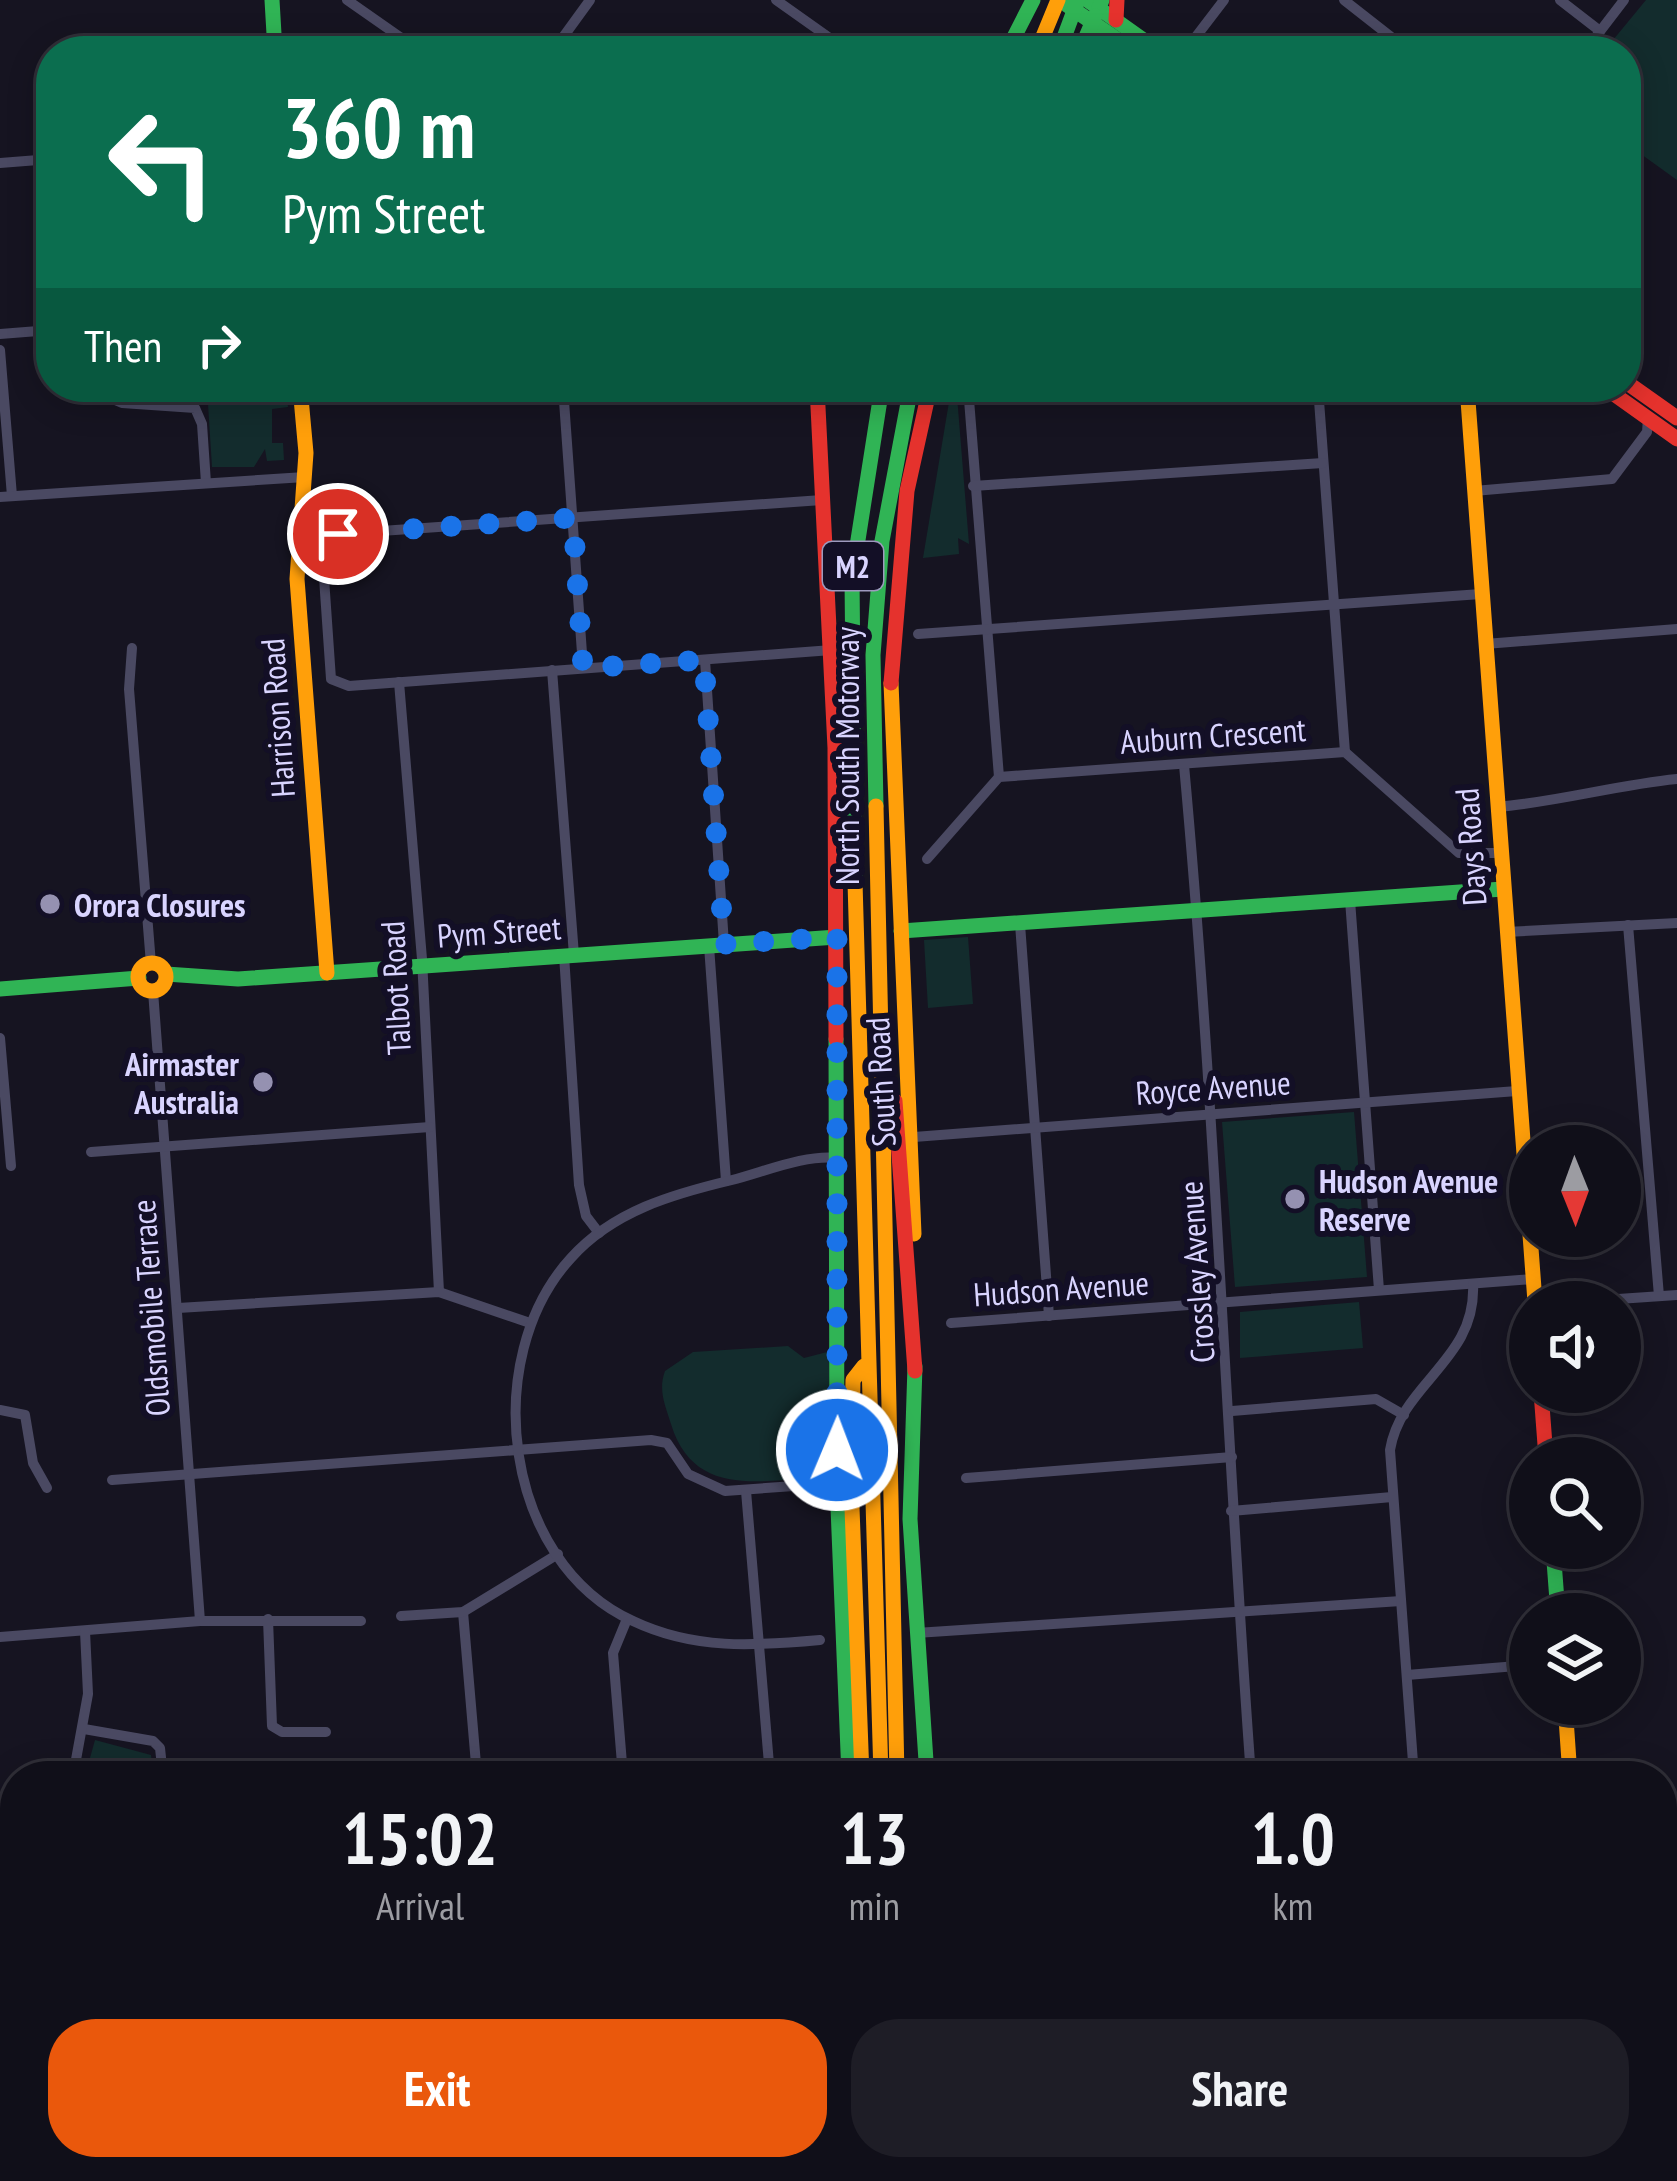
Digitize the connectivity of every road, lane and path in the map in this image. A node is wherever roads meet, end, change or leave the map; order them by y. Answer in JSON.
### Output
{"nodes":[{"id":1,"x":272,"y":0,"type":"edge"},
{"id":2,"x":347,"y":0,"type":"edge"},
{"id":3,"x":590,"y":0,"type":"edge"},
{"id":4,"x":776,"y":0,"type":"edge"},
{"id":5,"x":1023,"y":0,"type":"edge"},
{"id":6,"x":1033,"y":0,"type":"edge"},
{"id":7,"x":1059,"y":0,"type":"edge"},
{"id":8,"x":1078,"y":0,"type":"edge"},
{"id":9,"x":1117,"y":0,"type":"edge"},
{"id":10,"x":1224,"y":0,"type":"edge"},
{"id":11,"x":1344,"y":0,"type":"edge"},
{"id":12,"x":1561,"y":0,"type":"edge"},
{"id":13,"x":1624,"y":0,"type":"edge"},
{"id":14,"x":1095,"y":7,"type":"edge"},
{"id":15,"x":1116,"y":20,"type":"junction"},
{"id":16,"x":1021,"y":22,"type":"junction"},
{"id":17,"x":1600,"y":32,"type":"junction"},
{"id":18,"x":825,"y":35,"type":"edge"},
{"id":19,"x":274,"y":36,"type":"edge"},
{"id":20,"x":399,"y":36,"type":"edge"},
{"id":21,"x":564,"y":36,"type":"edge"},
{"id":22,"x":1014,"y":36,"type":"edge"},
{"id":23,"x":1043,"y":36,"type":"edge"},
{"id":24,"x":1065,"y":36,"type":"edge"},
{"id":25,"x":1085,"y":36,"type":"edge"},
{"id":26,"x":1121,"y":36,"type":"edge"},
{"id":27,"x":1138,"y":36,"type":"edge"},
{"id":28,"x":1196,"y":36,"type":"edge"},
{"id":29,"x":1390,"y":36,"type":"edge"},
{"id":30,"x":1597,"y":36,"type":"edge"},
{"id":31,"x":36,"y":160,"type":"edge"},
{"id":32,"x":0,"y":163,"type":"edge"},
{"id":33,"x":36,"y":331,"type":"edge"},
{"id":34,"x":0,"y":334,"type":"edge"},
{"id":35,"x":0,"y":350,"type":"edge"},
{"id":36,"x":1641,"y":393,"type":"edge"},
{"id":37,"x":118,"y":402,"type":"edge"},
{"id":38,"x":301,"y":402,"type":"edge"},
{"id":39,"x":564,"y":402,"type":"edge"},
{"id":40,"x":819,"y":402,"type":"edge"},
{"id":41,"x":880,"y":402,"type":"edge"},
{"id":42,"x":908,"y":402,"type":"edge"},
{"id":43,"x":926,"y":402,"type":"edge"},
{"id":44,"x":969,"y":402,"type":"edge"},
{"id":45,"x":1319,"y":402,"type":"edge"},
{"id":46,"x":1468,"y":402,"type":"edge"},
{"id":47,"x":1621,"y":402,"type":"edge"},
{"id":48,"x":1677,"y":418,"type":"edge"},
{"id":49,"x":1647,"y":425,"type":"junction"},
{"id":50,"x":1676,"y":436,"type":"edge"},
{"id":51,"x":1323,"y":464,"type":"junction"},
{"id":52,"x":304,"y":477,"type":"junction"},
{"id":53,"x":206,"y":483,"type":"junction"},
{"id":54,"x":973,"y":486,"type":"junction"},
{"id":55,"x":1474,"y":491,"type":"junction"},
{"id":56,"x":6,"y":496,"type":"edge"},
{"id":57,"x":822,"y":500,"type":"junction"},
{"id":58,"x":573,"y":518,"type":"junction"},
{"id":59,"x":1481,"y":594,"type":"junction"},
{"id":60,"x":1334,"y":605,"type":"junction"},
{"id":61,"x":1677,"y":629,"type":"edge"},
{"id":62,"x":985,"y":630,"type":"junction"},
{"id":63,"x":919,"y":634,"type":"dead end"},
{"id":64,"x":1485,"y":644,"type":"junction"},
{"id":65,"x":132,"y":648,"type":"dead end"},
{"id":66,"x":832,"y":650,"type":"junction"},
{"id":67,"x":704,"y":660,"type":"junction"},
{"id":68,"x":583,"y":668,"type":"junction"},
{"id":69,"x":552,"y":670,"type":"junction"},
{"id":70,"x":399,"y":682,"type":"junction"},
{"id":71,"x":1345,"y":752,"type":"junction"},
{"id":72,"x":1184,"y":765,"type":"junction"},
{"id":73,"x":999,"y":777,"type":"junction"},
{"id":74,"x":1677,"y":779,"type":"edge"},
{"id":75,"x":1497,"y":807,"type":"junction"},
{"id":76,"x":1501,"y":853,"type":"junction"},
{"id":77,"x":927,"y":859,"type":"dead end"},
{"id":78,"x":1503,"y":889,"type":"junction"},
{"id":79,"x":1350,"y":900,"type":"junction"},
{"id":80,"x":1198,"y":911,"type":"junction"},
{"id":81,"x":1677,"y":923,"type":"edge"},
{"id":82,"x":1020,"y":924,"type":"junction"},
{"id":83,"x":1628,"y":926,"type":"junction"},
{"id":84,"x":902,"y":931,"type":"junction"},
{"id":85,"x":1506,"y":932,"type":"junction"},
{"id":86,"x":837,"y":937,"type":"junction"},
{"id":87,"x":717,"y":945,"type":"junction"},
{"id":88,"x":569,"y":955,"type":"junction"},
{"id":89,"x":420,"y":967,"type":"junction"},
{"id":90,"x":159,"y":969,"type":"junction"},
{"id":91,"x":327,"y":974,"type":"junction"},
{"id":92,"x":139,"y":978,"type":"junction"},
{"id":93,"x":0,"y":989,"type":"edge"},
{"id":94,"x":153,"y":991,"type":"junction"},
{"id":95,"x":881,"y":1018,"type":"junction"},
{"id":96,"x":0,"y":1038,"type":"edge"},
{"id":97,"x":1517,"y":1091,"type":"junction"},
{"id":98,"x":1365,"y":1103,"type":"junction"},
{"id":99,"x":1212,"y":1115,"type":"junction"},
{"id":100,"x":430,"y":1127,"type":"junction"},
{"id":101,"x":1035,"y":1128,"type":"junction"},
{"id":102,"x":914,"y":1137,"type":"junction"},
{"id":103,"x":164,"y":1146,"type":"junction"},
{"id":104,"x":91,"y":1152,"type":"dead end"},
{"id":105,"x":838,"y":1158,"type":"junction"},
{"id":106,"x":11,"y":1166,"type":"dead end"},
{"id":107,"x":727,"y":1181,"type":"junction"},
{"id":108,"x":599,"y":1233,"type":"junction"},
{"id":109,"x":1533,"y":1279,"type":"joint"},
{"id":110,"x":1473,"y":1284,"type":"junction"},
{"id":111,"x":1379,"y":1290,"type":"junction"},
{"id":112,"x":439,"y":1292,"type":"junction"},
{"id":113,"x":1677,"y":1294,"type":"edge"},
{"id":114,"x":1659,"y":1296,"type":"junction"},
{"id":115,"x":1641,"y":1297,"type":"edge"},
{"id":116,"x":1225,"y":1304,"type":"junction"},
{"id":117,"x":178,"y":1308,"type":"junction"},
{"id":118,"x":1048,"y":1316,"type":"junction"},
{"id":119,"x":530,"y":1323,"type":"junction"},
{"id":120,"x":951,"y":1324,"type":"dead end"},
{"id":121,"x":867,"y":1363,"type":"junction"},
{"id":122,"x":915,"y":1371,"type":"junction"},
{"id":123,"x":0,"y":1410,"type":"edge"},
{"id":124,"x":1232,"y":1411,"type":"junction"},
{"id":125,"x":1404,"y":1415,"type":"junction"},
{"id":126,"x":519,"y":1452,"type":"junction"},
{"id":127,"x":1232,"y":1457,"type":"junction"},
{"id":128,"x":190,"y":1475,"type":"junction"},
{"id":129,"x":966,"y":1478,"type":"dead end"},
{"id":130,"x":112,"y":1480,"type":"dead end"},
{"id":131,"x":837,"y":1484,"type":"junction"},
{"id":132,"x":47,"y":1488,"type":"dead end"},
{"id":133,"x":746,"y":1491,"type":"junction"},
{"id":134,"x":1393,"y":1497,"type":"junction"},
{"id":135,"x":1231,"y":1511,"type":"junction"},
{"id":136,"x":557,"y":1554,"type":"junction"},
{"id":137,"x":1401,"y":1601,"type":"junction"},
{"id":138,"x":1239,"y":1611,"type":"junction"},
{"id":139,"x":463,"y":1612,"type":"junction"},
{"id":140,"x":401,"y":1616,"type":"dead end"},
{"id":141,"x":627,"y":1618,"type":"junction"},
{"id":142,"x":268,"y":1619,"type":"junction"},
{"id":143,"x":200,"y":1621,"type":"junction"},
{"id":144,"x":361,"y":1621,"type":"dead end"},
{"id":145,"x":85,"y":1631,"type":"junction"},
{"id":146,"x":916,"y":1633,"type":"junction"},
{"id":147,"x":0,"y":1637,"type":"edge"},
{"id":148,"x":820,"y":1640,"type":"dead end"},
{"id":149,"x":759,"y":1645,"type":"junction"},
{"id":150,"x":1509,"y":1667,"type":"edge"},
{"id":151,"x":1407,"y":1675,"type":"junction"},
{"id":152,"x":1566,"y":1725,"type":"edge"},
{"id":153,"x":84,"y":1729,"type":"junction"},
{"id":154,"x":326,"y":1732,"type":"dead end"},
{"id":155,"x":77,"y":1761,"type":"edge"},
{"id":156,"x":161,"y":1761,"type":"edge"},
{"id":157,"x":476,"y":1761,"type":"edge"},
{"id":158,"x":622,"y":1761,"type":"edge"},
{"id":159,"x":769,"y":1761,"type":"edge"},
{"id":160,"x":847,"y":1761,"type":"edge"},
{"id":161,"x":861,"y":1761,"type":"edge"},
{"id":162,"x":880,"y":1761,"type":"edge"},
{"id":163,"x":897,"y":1761,"type":"edge"},
{"id":164,"x":926,"y":1761,"type":"edge"},
{"id":165,"x":1250,"y":1761,"type":"edge"},
{"id":166,"x":1413,"y":1761,"type":"edge"},
{"id":167,"x":1569,"y":1761,"type":"edge"}],
"edges":[{"from":1,"to":19,"type":"main road"},
{"from":2,"to":20,"type":"street"},
{"from":3,"to":21,"type":"street"},
{"from":4,"to":18,"type":"street"},
{"from":5,"to":16,"type":"main road"},
{"from":6,"to":16,"type":"main road"},
{"from":7,"to":14,"type":"main road"},
{"from":7,"to":23,"type":"main road"},
{"from":8,"to":24,"type":"main road"},
{"from":9,"to":15,"type":"main road"},
{"from":10,"to":28,"type":"street"},
{"from":11,"to":29,"type":"street"},
{"from":12,"to":17,"type":"street"},
{"from":13,"to":17,"type":"street"},
{"from":14,"to":15,"type":"main road"},
{"from":14,"to":25,"type":"main road"},
{"from":14,"to":26,"type":"main road"},
{"from":15,"to":27,"type":"main road"},
{"from":16,"to":22,"type":"main road"},
{"from":17,"to":30,"type":"street"},
{"from":31,"to":32,"type":"street"},
{"from":33,"to":34,"type":"street"},
{"from":35,"to":56,"type":"street"},
{"from":36,"to":48,"type":"main road"},
{"from":37,"to":53,"type":"street"},
{"from":38,"to":52,"type":"main road","name":"Harrison Road"},
{"from":39,"to":58,"type":"street"},
{"from":40,"to":57,"type":"main road","name":"South Road"},
{"from":41,"to":121,"type":"main road","name":"North South Motorway","number":"M2"},
{"from":42,"to":95,"type":"main road","name":"North South Motorway","number":"M2"},
{"from":43,"to":84,"type":"main road","name":"South Road"},
{"from":44,"to":54,"type":"street"},
{"from":45,"to":51,"type":"street"},
{"from":46,"to":55,"type":"main road","name":"Days Road"},
{"from":47,"to":49,"type":"main road"},
{"from":49,"to":50,"type":"main road"},
{"from":49,"to":55,"type":"street"},
{"from":51,"to":54,"type":"street"},
{"from":51,"to":60,"type":"street"},
{"from":52,"to":53,"type":"street"},
{"from":52,"to":91,"type":"main road","name":"Harrison Road"},
{"from":53,"to":56,"type":"street"},
{"from":54,"to":62,"type":"street"},
{"from":55,"to":59,"type":"main road","name":"Days Road"},
{"from":57,"to":58,"type":"street"},
{"from":57,"to":66,"type":"main road","name":"South Road"},
{"from":58,"to":68,"type":"street"},
{"from":58,"to":70,"type":"street"},
{"from":59,"to":60,"type":"street"},
{"from":59,"to":64,"type":"main road","name":"Days Road"},
{"from":60,"to":62,"type":"street"},
{"from":60,"to":71,"type":"street"},
{"from":61,"to":64,"type":"street"},
{"from":62,"to":63,"type":"street"},
{"from":62,"to":73,"type":"street"},
{"from":64,"to":75,"type":"main road","name":"Days Road"},
{"from":65,"to":90,"type":"street"},
{"from":66,"to":67,"type":"street"},
{"from":66,"to":86,"type":"main road","name":"South Road"},
{"from":67,"to":68,"type":"street"},
{"from":67,"to":87,"type":"street"},
{"from":68,"to":69,"type":"street"},
{"from":69,"to":70,"type":"street"},
{"from":69,"to":88,"type":"street"},
{"from":70,"to":89,"type":"street","name":"Talbot Road"},
{"from":71,"to":72,"type":"street","name":"Auburn Crescent"},
{"from":71,"to":76,"type":"street","name":"Auburn Crescent"},
{"from":72,"to":73,"type":"street","name":"Auburn Crescent"},
{"from":72,"to":80,"type":"street","name":"Crossley Avenue"},
{"from":73,"to":77,"type":"street"},
{"from":74,"to":75,"type":"street"},
{"from":75,"to":76,"type":"main road","name":"Days Road"},
{"from":76,"to":78,"type":"main road","name":"Days Road"},
{"from":78,"to":79,"type":"main road"},
{"from":78,"to":85,"type":"main road","name":"Days Road"},
{"from":79,"to":80,"type":"main road"},
{"from":79,"to":98,"type":"street"},
{"from":80,"to":82,"type":"main road"},
{"from":80,"to":99,"type":"street","name":"Crossley Avenue"},
{"from":81,"to":83,"type":"street"},
{"from":82,"to":84,"type":"main road"},
{"from":82,"to":101,"type":"street"},
{"from":83,"to":85,"type":"street"},
{"from":83,"to":114,"type":"street"},
{"from":84,"to":102,"type":"main road","name":"South Road"},
{"from":85,"to":97,"type":"main road","name":"Days Road"},
{"from":86,"to":87,"type":"main road","name":"Pym Street"},
{"from":86,"to":105,"type":"main road","name":"South Road"},
{"from":87,"to":88,"type":"main road","name":"Pym Street"},
{"from":87,"to":107,"type":"street"},
{"from":88,"to":89,"type":"main road","name":"Pym Street"},
{"from":88,"to":108,"type":"street"},
{"from":89,"to":91,"type":"main road","name":"Pym Street"},
{"from":89,"to":100,"type":"street","name":"Talbot Road"},
{"from":90,"to":91,"type":"main road","name":"Pym Street"},
{"from":90,"to":92,"type":"main road"},
{"from":90,"to":94,"type":"main road"},
{"from":92,"to":93,"type":"main road"},
{"from":92,"to":94,"type":"main road"},
{"from":94,"to":103,"type":"street","name":"Oldsmobile Terrace"},
{"from":95,"to":122,"type":"main road"},
{"from":95,"to":163,"type":"main road","name":"North South Motorway","number":"M2"},
{"from":96,"to":106,"type":"street"},
{"from":97,"to":98,"type":"street","name":"Royce Avenue"},
{"from":97,"to":109,"type":"main road","name":"Days Road"},
{"from":98,"to":99,"type":"street","name":"Royce Avenue"},
{"from":98,"to":111,"type":"street"},
{"from":99,"to":101,"type":"street","name":"Royce Avenue"},
{"from":99,"to":116,"type":"street","name":"Crossley Avenue"},
{"from":100,"to":103,"type":"street"},
{"from":100,"to":112,"type":"street","name":"Talbot Road"},
{"from":101,"to":102,"type":"street","name":"Royce Avenue"},
{"from":101,"to":118,"type":"street"},
{"from":102,"to":122,"type":"main road","name":"South Road"},
{"from":103,"to":104,"type":"street"},
{"from":103,"to":117,"type":"street","name":"Oldsmobile Terrace"},
{"from":105,"to":107,"type":"street"},
{"from":105,"to":131,"type":"main road","name":"South Road"},
{"from":107,"to":108,"type":"street"},
{"from":108,"to":119,"type":"street"},
{"from":109,"to":110,"type":"street","name":"Hudson Avenue"},
{"from":110,"to":111,"type":"street","name":"Hudson Avenue"},
{"from":110,"to":125,"type":"street"},
{"from":111,"to":116,"type":"street","name":"Hudson Avenue"},
{"from":112,"to":117,"type":"street"},
{"from":112,"to":119,"type":"street"},
{"from":113,"to":114,"type":"street"},
{"from":114,"to":115,"type":"street"},
{"from":116,"to":118,"type":"street","name":"Hudson Avenue"},
{"from":116,"to":124,"type":"street","name":"Crossley Avenue"},
{"from":117,"to":128,"type":"street","name":"Oldsmobile Terrace"},
{"from":118,"to":120,"type":"street","name":"Hudson Avenue"},
{"from":119,"to":126,"type":"street"},
{"from":121,"to":161,"type":"main road"},
{"from":121,"to":162,"type":"main road","name":"North South Motorway","number":"M2"},
{"from":122,"to":146,"type":"main road","name":"South Road"},
{"from":123,"to":132,"type":"street"},
{"from":124,"to":125,"type":"street"},
{"from":124,"to":127,"type":"street","name":"Crossley Avenue"},
{"from":125,"to":134,"type":"street"},
{"from":126,"to":128,"type":"street"},
{"from":126,"to":133,"type":"street"},
{"from":126,"to":136,"type":"street"},
{"from":127,"to":129,"type":"street"},
{"from":127,"to":135,"type":"street","name":"Crossley Avenue"},
{"from":128,"to":130,"type":"street"},
{"from":128,"to":143,"type":"street","name":"Oldsmobile Terrace"},
{"from":131,"to":133,"type":"street"},
{"from":131,"to":160,"type":"main road","name":"South Road"},
{"from":133,"to":149,"type":"street"},
{"from":134,"to":135,"type":"street"},
{"from":134,"to":137,"type":"street"},
{"from":135,"to":138,"type":"street","name":"Crossley Avenue"},
{"from":136,"to":139,"type":"street"},
{"from":136,"to":141,"type":"street"},
{"from":137,"to":138,"type":"street"},
{"from":137,"to":151,"type":"street"},
{"from":138,"to":146,"type":"street"},
{"from":138,"to":165,"type":"street","name":"Crossley Avenue"},
{"from":139,"to":140,"type":"street"},
{"from":139,"to":157,"type":"street"},
{"from":141,"to":149,"type":"street"},
{"from":141,"to":158,"type":"street"},
{"from":142,"to":143,"type":"street"},
{"from":142,"to":144,"type":"street"},
{"from":142,"to":154,"type":"street"},
{"from":143,"to":145,"type":"street"},
{"from":145,"to":147,"type":"street"},
{"from":145,"to":153,"type":"street"},
{"from":146,"to":164,"type":"main road","name":"South Road"},
{"from":148,"to":149,"type":"street"},
{"from":149,"to":159,"type":"street"},
{"from":150,"to":151,"type":"street"},
{"from":151,"to":166,"type":"street"},
{"from":152,"to":167,"type":"main road"},
{"from":153,"to":155,"type":"street"},
{"from":153,"to":156,"type":"street"}]}
